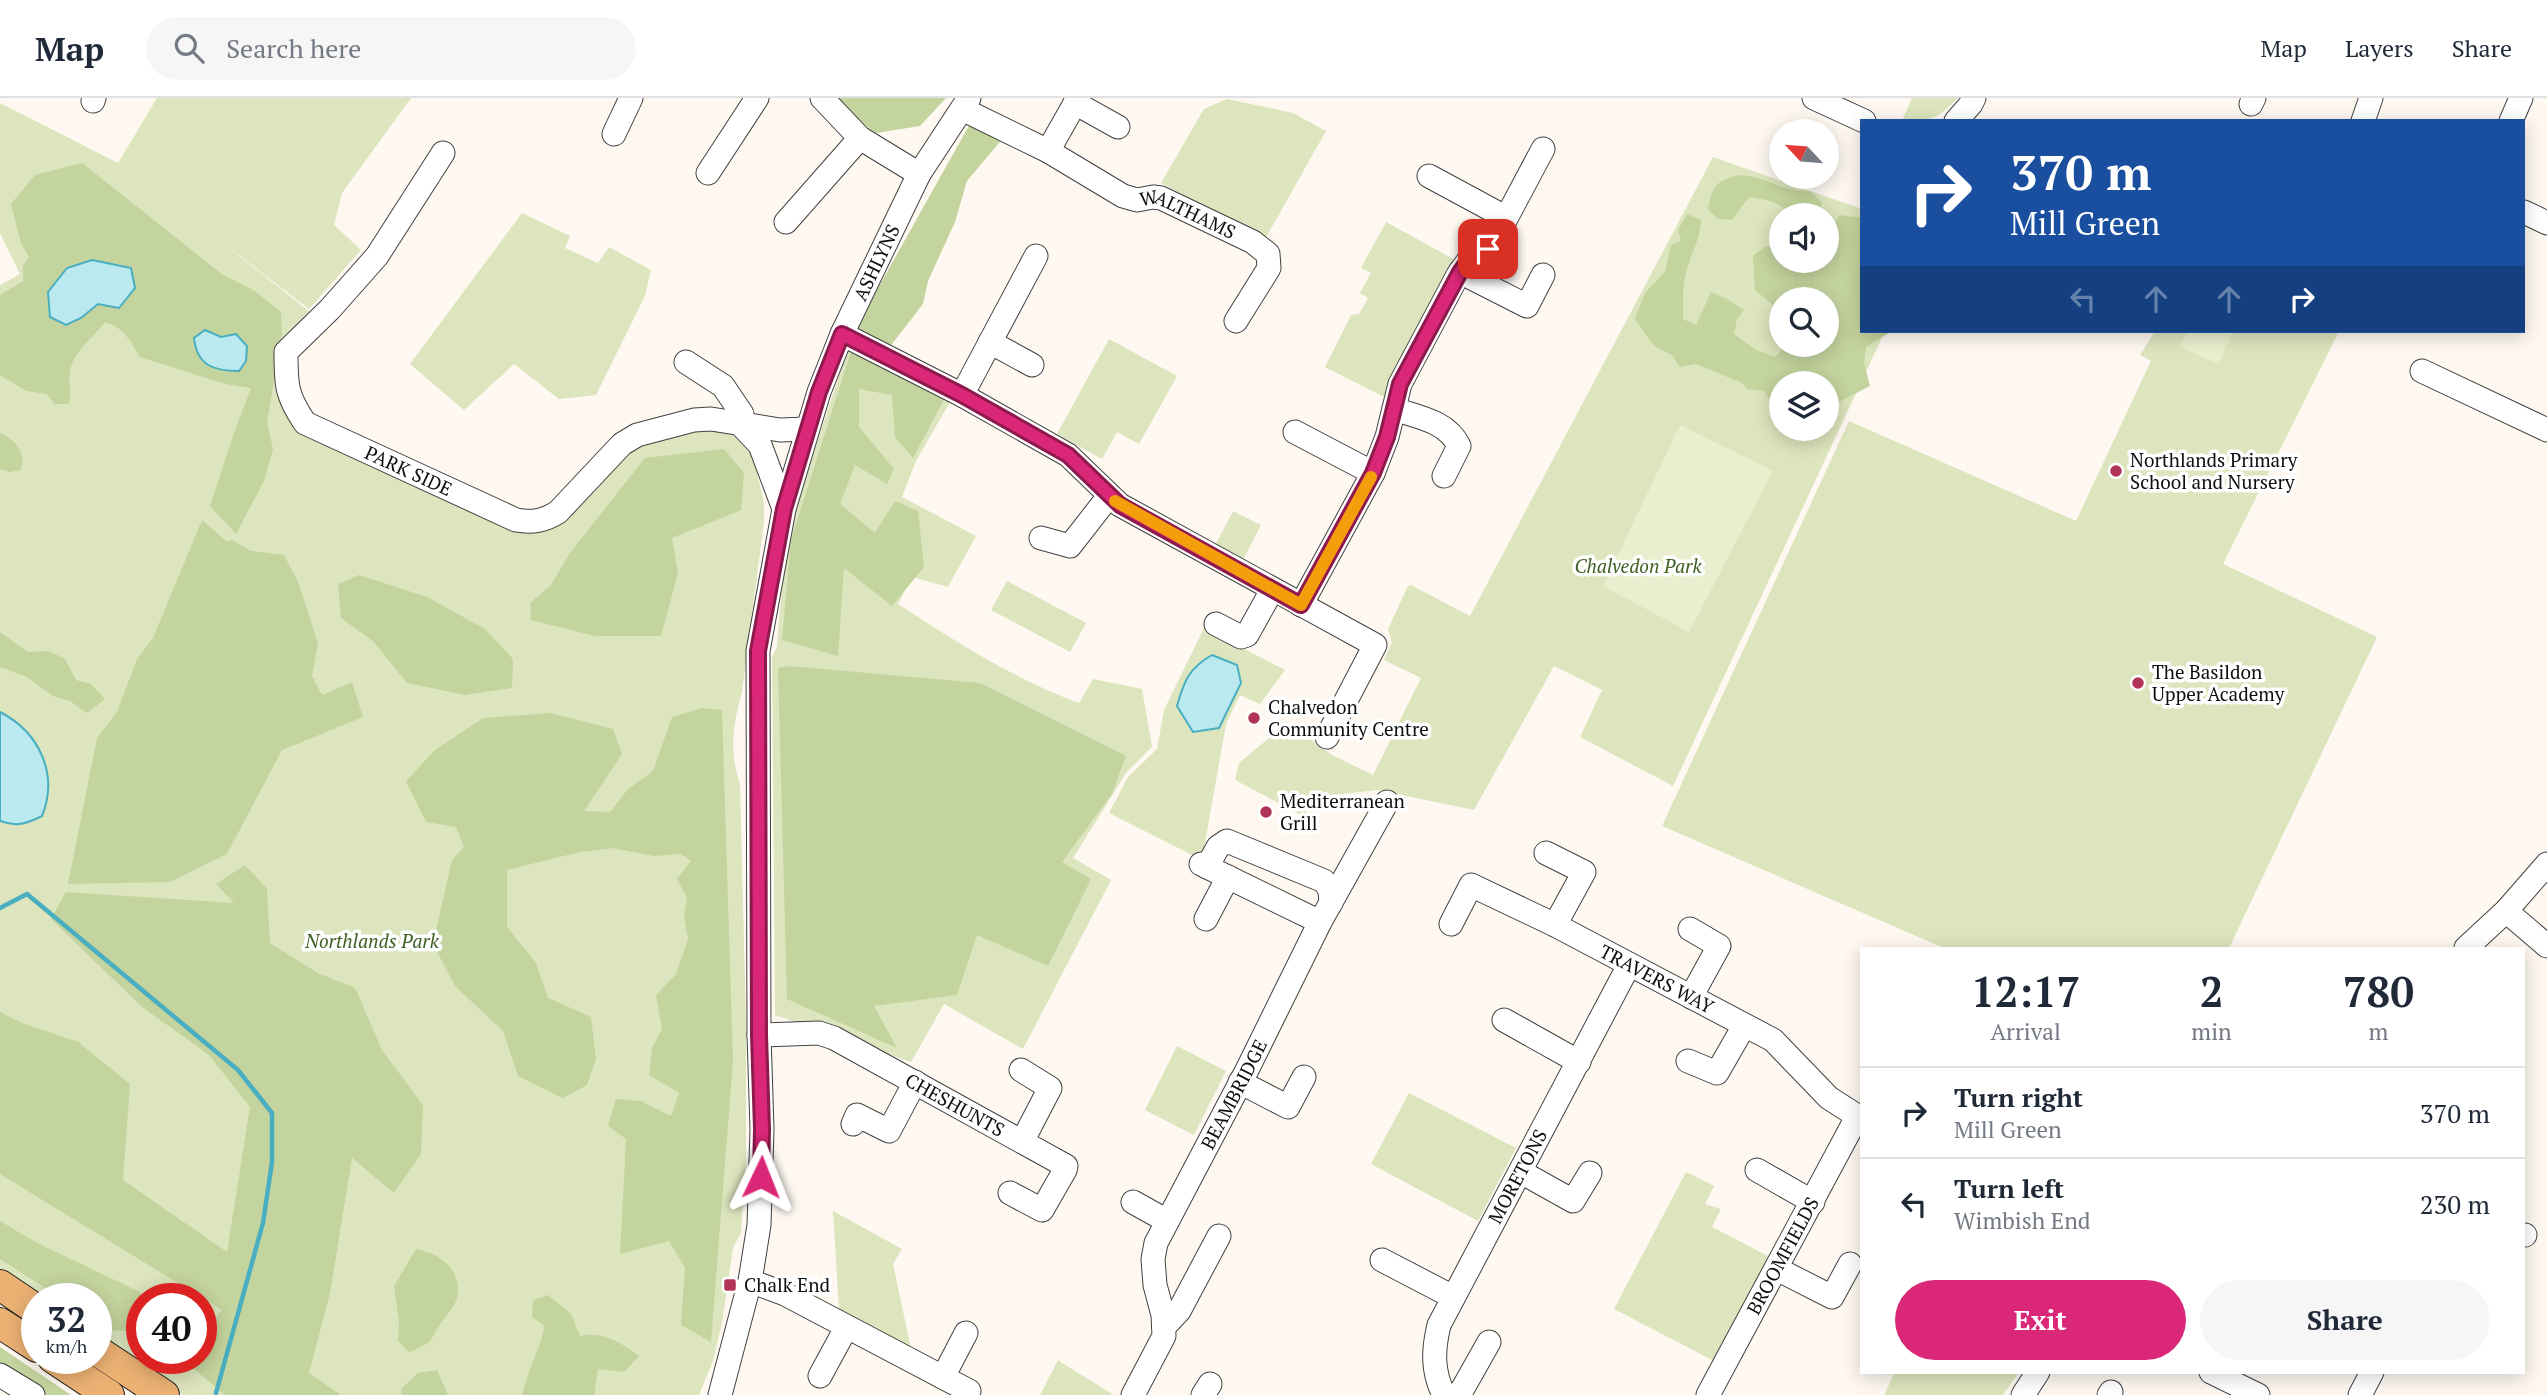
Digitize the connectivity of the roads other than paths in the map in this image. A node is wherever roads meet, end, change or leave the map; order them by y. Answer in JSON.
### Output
{"nodes":[{"id":1,"x":631,"y":98,"type":"edge"},
{"id":2,"x":757,"y":98,"type":"edge"},
{"id":3,"x":822,"y":98,"type":"edge"},
{"id":4,"x":1814,"y":98,"type":"edge"},
{"id":5,"x":2521,"y":98,"type":"edge"},
{"id":6,"x":1076,"y":101,"type":"edge"},
{"id":7,"x":965,"y":103,"type":"edge"},
{"id":8,"x":1860,"y":119,"type":"edge"},
{"id":9,"x":2512,"y":119,"type":"edge"},
{"id":10,"x":1118,"y":127,"type":"dead end"},
{"id":11,"x":614,"y":134,"type":"dead end"},
{"id":12,"x":860,"y":138,"type":"junction"},
{"id":13,"x":1543,"y":149,"type":"dead end"},
{"id":14,"x":1048,"y":151,"type":"junction"},
{"id":15,"x":443,"y":153,"type":"dead end"},
{"id":16,"x":708,"y":173,"type":"dead end"},
{"id":17,"x":919,"y":174,"type":"junction"},
{"id":18,"x":1429,"y":176,"type":"dead end"},
{"id":19,"x":2525,"y":212,"type":"edge"},
{"id":20,"x":1505,"y":217,"type":"junction"},
{"id":21,"x":786,"y":222,"type":"dead end"},
{"id":22,"x":2547,"y":223,"type":"edge"},
{"id":23,"x":1036,"y":256,"type":"dead end"},
{"id":24,"x":1460,"y":272,"type":"junction"},
{"id":25,"x":1543,"y":275,"type":"dead end"},
{"id":26,"x":1236,"y":321,"type":"dead end"},
{"id":27,"x":842,"y":334,"type":"junction"},
{"id":28,"x":990,"y":342,"type":"junction"},
{"id":29,"x":686,"y":362,"type":"dead end"},
{"id":30,"x":1032,"y":365,"type":"dead end"},
{"id":31,"x":2422,"y":371,"type":"dead end"},
{"id":32,"x":962,"y":395,"type":"junction"},
{"id":33,"x":1394,"y":409,"type":"junction"},
{"id":34,"x":741,"y":425,"type":"junction"},
{"id":35,"x":2546,"y":427,"type":"edge"},
{"id":36,"x":807,"y":429,"type":"junction"},
{"id":37,"x":1296,"y":432,"type":"dead end"},
{"id":38,"x":1373,"y":473,"type":"junction"},
{"id":39,"x":1444,"y":476,"type":"dead end"},
{"id":40,"x":1109,"y":496,"type":"junction"},
{"id":41,"x":784,"y":509,"type":"junction"},
{"id":42,"x":1041,"y":538,"type":"dead end"},
{"id":43,"x":1272,"y":590,"type":"junction"},
{"id":44,"x":1301,"y":605,"type":"junction"},
{"id":45,"x":1216,"y":624,"type":"dead end"},
{"id":46,"x":1327,"y":737,"type":"dead end"},
{"id":47,"x":1387,"y":802,"type":"dead end"},
{"id":48,"x":1546,"y":853,"type":"dead end"},
{"id":49,"x":2547,"y":864,"type":"edge"},
{"id":50,"x":1212,"y":870,"type":"junction"},
{"id":51,"x":2506,"y":911,"type":"junction"},
{"id":52,"x":1325,"y":913,"type":"junction"},
{"id":53,"x":1206,"y":919,"type":"dead end"},
{"id":54,"x":1451,"y":924,"type":"dead end"},
{"id":55,"x":1555,"y":925,"type":"junction"},
{"id":56,"x":1690,"y":929,"type":"dead end"},
{"id":57,"x":2534,"y":944,"type":"edge"},
{"id":58,"x":2467,"y":947,"type":"edge"},
{"id":59,"x":1629,"y":965,"type":"junction"},
{"id":60,"x":1690,"y":997,"type":"junction"},
{"id":61,"x":1504,"y":1020,"type":"dead end"},
{"id":62,"x":1744,"y":1026,"type":"junction"},
{"id":63,"x":759,"y":1035,"type":"junction"},
{"id":64,"x":1688,"y":1060,"type":"dead end"},
{"id":65,"x":1579,"y":1062,"type":"junction"},
{"id":66,"x":1021,"y":1070,"type":"dead end"},
{"id":67,"x":1304,"y":1077,"type":"dead end"},
{"id":68,"x":915,"y":1082,"type":"junction"},
{"id":69,"x":1240,"y":1082,"type":"junction"},
{"id":70,"x":1859,"y":1118,"type":"edge"},
{"id":71,"x":853,"y":1124,"type":"dead end"},
{"id":72,"x":1023,"y":1140,"type":"junction"},
{"id":73,"x":1757,"y":1170,"type":"dead end"},
{"id":74,"x":1521,"y":1172,"type":"junction"},
{"id":75,"x":1590,"y":1172,"type":"dead end"},
{"id":76,"x":1010,"y":1194,"type":"dead end"},
{"id":77,"x":1133,"y":1202,"type":"dead end"},
{"id":78,"x":1813,"y":1202,"type":"junction"},
{"id":79,"x":1167,"y":1221,"type":"junction"},
{"id":80,"x":1219,"y":1236,"type":"dead end"},
{"id":81,"x":1382,"y":1259,"type":"dead end"},
{"id":82,"x":1850,"y":1264,"type":"dead end"},
{"id":83,"x":1777,"y":1269,"type":"junction"},
{"id":84,"x":750,"y":1281,"type":"junction"},
{"id":85,"x":0,"y":1285,"type":"edge"},
{"id":86,"x":1453,"y":1297,"type":"junction"},
{"id":87,"x":21,"y":1299,"type":"edge"},
{"id":88,"x":0,"y":1323,"type":"edge"},
{"id":89,"x":1164,"y":1327,"type":"junction"},
{"id":90,"x":846,"y":1328,"type":"junction"},
{"id":91,"x":966,"y":1333,"type":"dead end"},
{"id":92,"x":21,"y":1337,"type":"edge"},
{"id":93,"x":1489,"y":1342,"type":"dead end"},
{"id":94,"x":112,"y":1361,"type":"edge"},
{"id":95,"x":77,"y":1374,"type":"edge"},
{"id":96,"x":2037,"y":1374,"type":"edge"},
{"id":97,"x":2215,"y":1374,"type":"edge"},
{"id":98,"x":2371,"y":1374,"type":"edge"},
{"id":99,"x":0,"y":1375,"type":"edge"},
{"id":100,"x":820,"y":1376,"type":"dead end"},
{"id":101,"x":943,"y":1377,"type":"junction"},
{"id":102,"x":970,"y":1391,"type":"dead end"},
{"id":103,"x":1143,"y":1391,"type":"edge"},
{"id":104,"x":33,"y":1395,"type":"edge"},
{"id":105,"x":109,"y":1395,"type":"edge"},
{"id":106,"x":164,"y":1395,"type":"edge"},
{"id":107,"x":720,"y":1395,"type":"edge"},
{"id":108,"x":1444,"y":1395,"type":"edge"},
{"id":109,"x":1456,"y":1395,"type":"edge"},
{"id":110,"x":1708,"y":1395,"type":"edge"},
{"id":111,"x":2023,"y":1395,"type":"edge"},
{"id":112,"x":2258,"y":1395,"type":"edge"},
{"id":113,"x":2360,"y":1395,"type":"edge"}],
"edges":[{"from":1,"to":11,"type":"street"},
{"from":2,"to":16,"type":"street"},
{"from":3,"to":12,"type":"street"},
{"from":4,"to":8,"type":"street"},
{"from":5,"to":9,"type":"street"},
{"from":6,"to":10,"type":"street"},
{"from":6,"to":14,"type":"street"},
{"from":7,"to":14,"type":"street","name":"WALTHAMS"},
{"from":7,"to":17,"type":"street","name":"ASHLYNS"},
{"from":12,"to":17,"type":"street"},
{"from":12,"to":21,"type":"street"},
{"from":13,"to":20,"type":"street"},
{"from":14,"to":26,"type":"street","name":"WALTHAMS"},
{"from":15,"to":34,"type":"street","name":"PARK SIDE"},
{"from":17,"to":27,"type":"street","name":"ASHLYNS"},
{"from":18,"to":20,"type":"street"},
{"from":19,"to":22,"type":"street"},
{"from":20,"to":24,"type":"street"},
{"from":23,"to":28,"type":"street"},
{"from":24,"to":25,"type":"street"},
{"from":24,"to":33,"type":"street"},
{"from":27,"to":32,"type":"street"},
{"from":27,"to":36,"type":"street","name":"ASHLYNS"},
{"from":28,"to":30,"type":"street"},
{"from":28,"to":32,"type":"street"},
{"from":29,"to":34,"type":"street"},
{"from":31,"to":35,"type":"street"},
{"from":32,"to":40,"type":"street"},
{"from":33,"to":38,"type":"street"},
{"from":33,"to":39,"type":"street"},
{"from":34,"to":36,"type":"street","name":"PARK SIDE"},
{"from":34,"to":41,"type":"street"},
{"from":36,"to":41,"type":"street","name":"ASHLYNS"},
{"from":37,"to":38,"type":"street"},
{"from":38,"to":44,"type":"street"},
{"from":40,"to":42,"type":"street"},
{"from":40,"to":43,"type":"street"},
{"from":41,"to":63,"type":"street","name":"ASHLYNS"},
{"from":43,"to":44,"type":"street"},
{"from":43,"to":45,"type":"street"},
{"from":44,"to":46,"type":"street"},
{"from":47,"to":52,"type":"street","name":"BEAMBRIDGE"},
{"from":48,"to":55,"type":"street"},
{"from":49,"to":51,"type":"street"},
{"from":50,"to":52,"type":"street"},
{"from":50,"to":52,"type":"street"},
{"from":50,"to":53,"type":"street"},
{"from":51,"to":57,"type":"street"},
{"from":51,"to":58,"type":"street"},
{"from":52,"to":69,"type":"street","name":"BEAMBRIDGE"},
{"from":54,"to":55,"type":"street","name":"TRAVERS WAY"},
{"from":55,"to":59,"type":"street","name":"TRAVERS WAY"},
{"from":56,"to":60,"type":"street"},
{"from":59,"to":60,"type":"street","name":"TRAVERS WAY"},
{"from":59,"to":65,"type":"street","name":"MORETONS"},
{"from":60,"to":62,"type":"street","name":"TRAVERS WAY"},
{"from":61,"to":65,"type":"street"},
{"from":62,"to":64,"type":"street"},
{"from":62,"to":70,"type":"street","name":"TRAVERS WAY"},
{"from":63,"to":68,"type":"street","name":"CHESHUNTS"},
{"from":63,"to":84,"type":"street","name":"ASHLYNS"},
{"from":65,"to":74,"type":"street","name":"MORETONS"},
{"from":66,"to":72,"type":"street"},
{"from":67,"to":69,"type":"street"},
{"from":68,"to":71,"type":"street"},
{"from":68,"to":72,"type":"street","name":"CHESHUNTS"},
{"from":69,"to":79,"type":"street","name":"BEAMBRIDGE"},
{"from":70,"to":78,"type":"street","name":"BROOMFIELDS"},
{"from":72,"to":76,"type":"street","name":"CHESHUNTS"},
{"from":73,"to":78,"type":"street"},
{"from":74,"to":75,"type":"street"},
{"from":74,"to":86,"type":"street","name":"MORETONS"},
{"from":77,"to":79,"type":"street"},
{"from":78,"to":83,"type":"street","name":"BROOMFIELDS"},
{"from":79,"to":89,"type":"street","name":"BEAMBRIDGE"},
{"from":80,"to":89,"type":"street"},
{"from":81,"to":86,"type":"street"},
{"from":82,"to":83,"type":"street"},
{"from":83,"to":110,"type":"street","name":"BROOMFIELDS"},
{"from":84,"to":90,"type":"street"},
{"from":84,"to":107,"type":"street","name":"ASHLYNS"},
{"from":85,"to":87,"type":"main road"},
{"from":86,"to":108,"type":"street","name":"MORETONS"},
{"from":88,"to":92,"type":"main road"},
{"from":89,"to":103,"type":"street"},
{"from":90,"to":100,"type":"street"},
{"from":90,"to":101,"type":"street"},
{"from":91,"to":101,"type":"street"},
{"from":93,"to":109,"type":"street"},
{"from":94,"to":106,"type":"main road"},
{"from":95,"to":105,"type":"main road"},
{"from":96,"to":111,"type":"street"},
{"from":97,"to":112,"type":"street"},
{"from":98,"to":113,"type":"street"},
{"from":99,"to":104,"type":"street"},
{"from":101,"to":102,"type":"street"}]}
